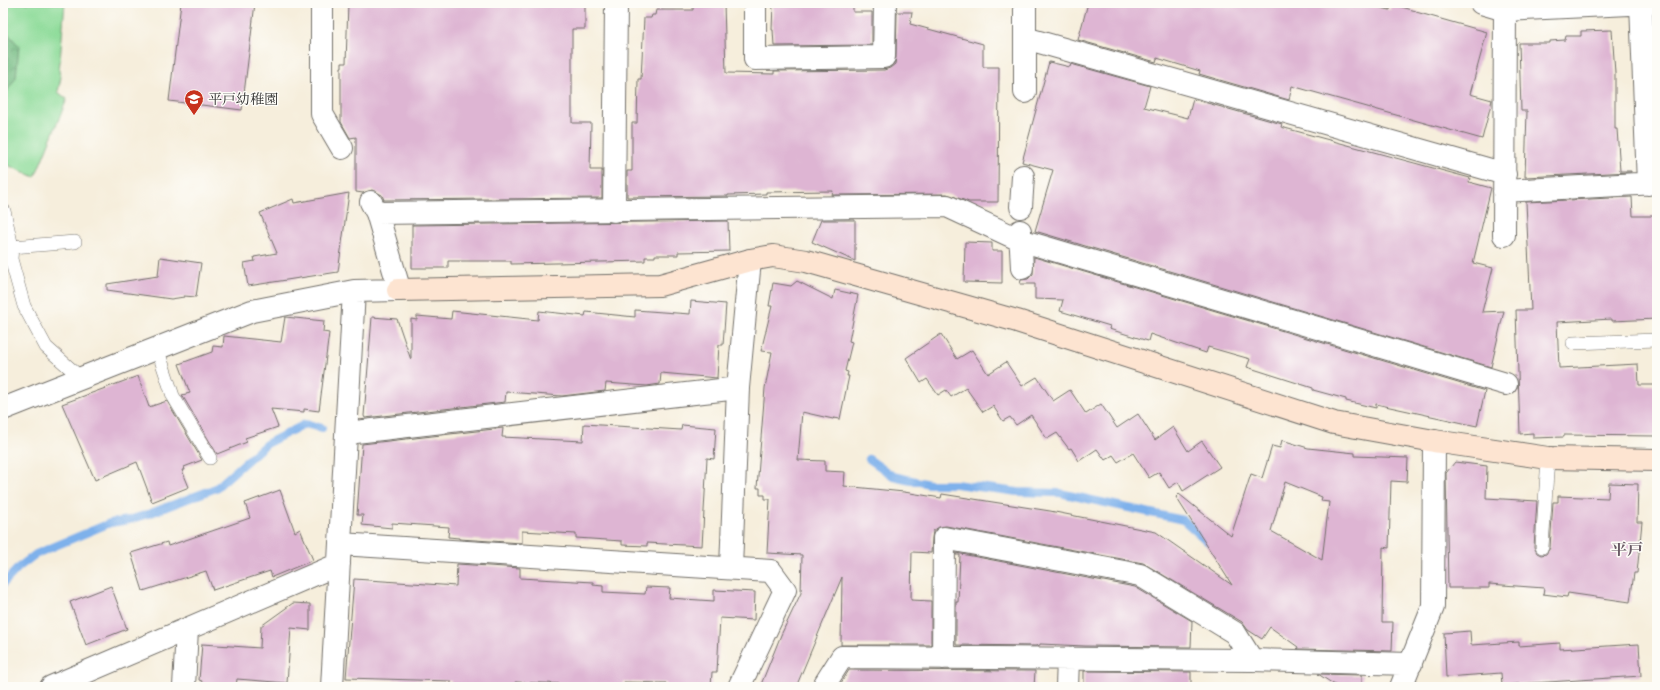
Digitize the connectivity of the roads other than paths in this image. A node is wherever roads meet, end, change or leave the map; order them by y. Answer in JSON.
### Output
{"nodes":[{"id":1,"x":322,"y":3,"type":"edge"},
{"id":2,"x":616,"y":3,"type":"edge"},
{"id":3,"x":755,"y":3,"type":"edge"},
{"id":4,"x":885,"y":3,"type":"edge"},
{"id":5,"x":1025,"y":3,"type":"edge"},
{"id":6,"x":1480,"y":3,"type":"edge"},
{"id":7,"x":1651,"y":3,"type":"edge"},
{"id":8,"x":1641,"y":4,"type":"edge"},
{"id":9,"x":1505,"y":6,"type":"edge"},
{"id":10,"x":1025,"y":38,"type":"junction"},
{"id":11,"x":1025,"y":92,"type":"dead end"},
{"id":12,"x":342,"y":148,"type":"dead end"},
{"id":13,"x":1022,"y":176,"type":"dead end"},
{"id":14,"x":1505,"y":182,"type":"junction"},
{"id":15,"x":1653,"y":184,"type":"edge"},
{"id":16,"x":1021,"y":207,"type":"dead end"},
{"id":17,"x":4,"y":211,"type":"dead end"},
{"id":18,"x":614,"y":211,"type":"junction"},
{"id":19,"x":1504,"y":235,"type":"dead end"},
{"id":20,"x":1020,"y":236,"type":"junction"},
{"id":21,"x":75,"y":242,"type":"dead end"},
{"id":22,"x":12,"y":247,"type":"junction"},
{"id":23,"x":750,"y":260,"type":"junction"},
{"id":24,"x":1022,"y":268,"type":"dead end"},
{"id":25,"x":354,"y":290,"type":"junction"},
{"id":26,"x":398,"y":290,"type":"junction"},
{"id":27,"x":1657,"y":340,"type":"edge"},
{"id":28,"x":1572,"y":343,"type":"dead end"},
{"id":29,"x":156,"y":348,"type":"junction"},
{"id":30,"x":81,"y":378,"type":"junction"},
{"id":31,"x":1506,"y":384,"type":"dead end"},
{"id":32,"x":738,"y":388,"type":"junction"},
{"id":33,"x":3,"y":409,"type":"edge"},
{"id":34,"x":347,"y":434,"type":"junction"},
{"id":35,"x":1434,"y":441,"type":"junction"},
{"id":36,"x":210,"y":458,"type":"dead end"},
{"id":37,"x":1548,"y":458,"type":"junction"},
{"id":38,"x":1657,"y":460,"type":"edge"},
{"id":39,"x":1542,"y":547,"type":"dead end"},
{"id":40,"x":339,"y":554,"type":"junction"},
{"id":41,"x":731,"y":568,"type":"junction"},
{"id":42,"x":187,"y":629,"type":"junction"},
{"id":43,"x":943,"y":658,"type":"junction"},
{"id":44,"x":1068,"y":659,"type":"junction"},
{"id":45,"x":1252,"y":660,"type":"junction"},
{"id":46,"x":1411,"y":664,"type":"junction"},
{"id":47,"x":50,"y":687,"type":"edge"},
{"id":48,"x":184,"y":687,"type":"edge"},
{"id":49,"x":332,"y":687,"type":"edge"},
{"id":50,"x":739,"y":687,"type":"edge"},
{"id":51,"x":823,"y":687,"type":"edge"},
{"id":52,"x":1067,"y":687,"type":"edge"},
{"id":53,"x":1401,"y":687,"type":"edge"}],
"edges":[{"from":1,"to":12,"type":"street"},
{"from":2,"to":18,"type":"street"},
{"from":3,"to":4,"type":"street"},
{"from":5,"to":10,"type":"street"},
{"from":6,"to":9,"type":"street"},
{"from":7,"to":8,"type":"street"},
{"from":8,"to":9,"type":"street"},
{"from":8,"to":15,"type":"street"},
{"from":9,"to":14,"type":"street"},
{"from":10,"to":11,"type":"street"},
{"from":10,"to":14,"type":"street"},
{"from":13,"to":16,"type":"street"},
{"from":14,"to":15,"type":"street"},
{"from":14,"to":19,"type":"street"},
{"from":17,"to":22,"type":"lane"},
{"from":18,"to":20,"type":"street"},
{"from":18,"to":26,"type":"street"},
{"from":20,"to":24,"type":"street"},
{"from":20,"to":31,"type":"street"},
{"from":21,"to":22,"type":"lane"},
{"from":22,"to":30,"type":"lane"},
{"from":23,"to":26,"type":"street"},
{"from":23,"to":32,"type":"street"},
{"from":23,"to":35,"type":"street"},
{"from":25,"to":26,"type":"street"},
{"from":25,"to":29,"type":"street"},
{"from":25,"to":34,"type":"street"},
{"from":27,"to":28,"type":"lane"},
{"from":29,"to":30,"type":"street"},
{"from":29,"to":36,"type":"lane"},
{"from":30,"to":33,"type":"street"},
{"from":32,"to":34,"type":"street"},
{"from":32,"to":41,"type":"street"},
{"from":34,"to":40,"type":"street"},
{"from":35,"to":37,"type":"street"},
{"from":35,"to":46,"type":"street"},
{"from":37,"to":38,"type":"street"},
{"from":37,"to":39,"type":"lane"},
{"from":40,"to":41,"type":"street"},
{"from":40,"to":42,"type":"street"},
{"from":40,"to":49,"type":"street"},
{"from":41,"to":50,"type":"street"},
{"from":42,"to":47,"type":"street"},
{"from":42,"to":48,"type":"street"},
{"from":43,"to":44,"type":"street"},
{"from":43,"to":45,"type":"street"},
{"from":43,"to":51,"type":"street"},
{"from":44,"to":45,"type":"street"},
{"from":44,"to":52,"type":"street"},
{"from":45,"to":46,"type":"street"},
{"from":46,"to":53,"type":"street"}]}
